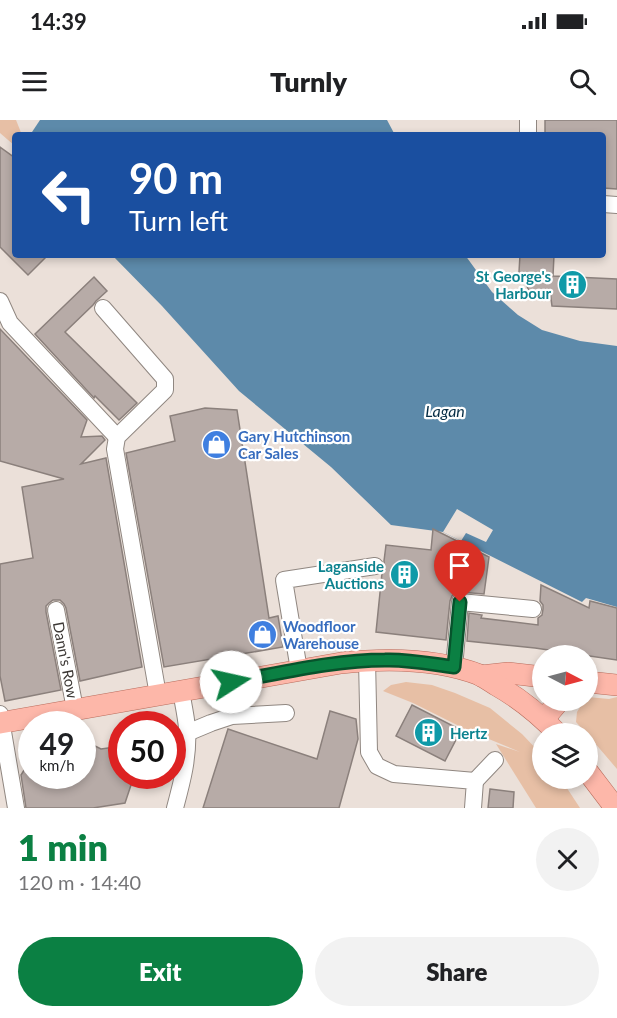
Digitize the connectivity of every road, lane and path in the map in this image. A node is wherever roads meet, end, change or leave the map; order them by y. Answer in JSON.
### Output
{"nodes":[{"id":1,"x":0,"y":301,"type":"edge"},
{"id":2,"x":103,"y":308,"type":"dead end"},
{"id":3,"x":117,"y":437,"type":"junction"},
{"id":4,"x":375,"y":566,"type":"dead end"},
{"id":5,"x":533,"y":609,"type":"dead end"},
{"id":6,"x":56,"y":610,"type":"dead end"},
{"id":7,"x":367,"y":660,"type":"junction"},
{"id":8,"x":454,"y":667,"type":"junction"},
{"id":9,"x":299,"y":670,"type":"junction"},
{"id":10,"x":481,"y":676,"type":"junction"},
{"id":11,"x":532,"y":676,"type":"edge"},
{"id":12,"x":598,"y":684,"type":"edge"},
{"id":13,"x":616,"y":685,"type":"edge"},
{"id":14,"x":181,"y":691,"type":"junction"},
{"id":15,"x":158,"y":695,"type":"junction"},
{"id":16,"x":75,"y":710,"type":"junction"},
{"id":17,"x":286,"y":713,"type":"dead end"},
{"id":18,"x":0,"y":720,"type":"edge"},
{"id":19,"x":547,"y":723,"type":"edge"},
{"id":20,"x":187,"y":733,"type":"junction"},
{"id":21,"x":495,"y":760,"type":"dead end"},
{"id":22,"x":475,"y":781,"type":"junction"},
{"id":23,"x":598,"y":785,"type":"edge"},
{"id":24,"x":613,"y":805,"type":"edge"},
{"id":25,"x":16,"y":808,"type":"edge"},
{"id":26,"x":175,"y":808,"type":"edge"},
{"id":27,"x":473,"y":808,"type":"edge"}],
"edges":[{"from":1,"to":3,"type":"street"},
{"from":2,"to":3,"type":"street"},
{"from":3,"to":15,"type":"street"},
{"from":4,"to":9,"type":"street"},
{"from":5,"to":8,"type":"street"},
{"from":6,"to":16,"type":"street","name":"Dann's Row"},
{"from":7,"to":8,"type":"main road"},
{"from":7,"to":9,"type":"main road"},
{"from":7,"to":22,"type":"street"},
{"from":8,"to":10,"type":"main road"},
{"from":9,"to":14,"type":"main road"},
{"from":10,"to":11,"type":"main road"},
{"from":10,"to":19,"type":"main road"},
{"from":12,"to":13,"type":"main road"},
{"from":14,"to":15,"type":"main road"},
{"from":14,"to":20,"type":"street"},
{"from":15,"to":16,"type":"main road"},
{"from":16,"to":18,"type":"main road"},
{"from":17,"to":20,"type":"street"},
{"from":18,"to":25,"type":"street"},
{"from":20,"to":26,"type":"street"},
{"from":21,"to":22,"type":"street"},
{"from":22,"to":27,"type":"street"},
{"from":23,"to":24,"type":"main road"}]}
